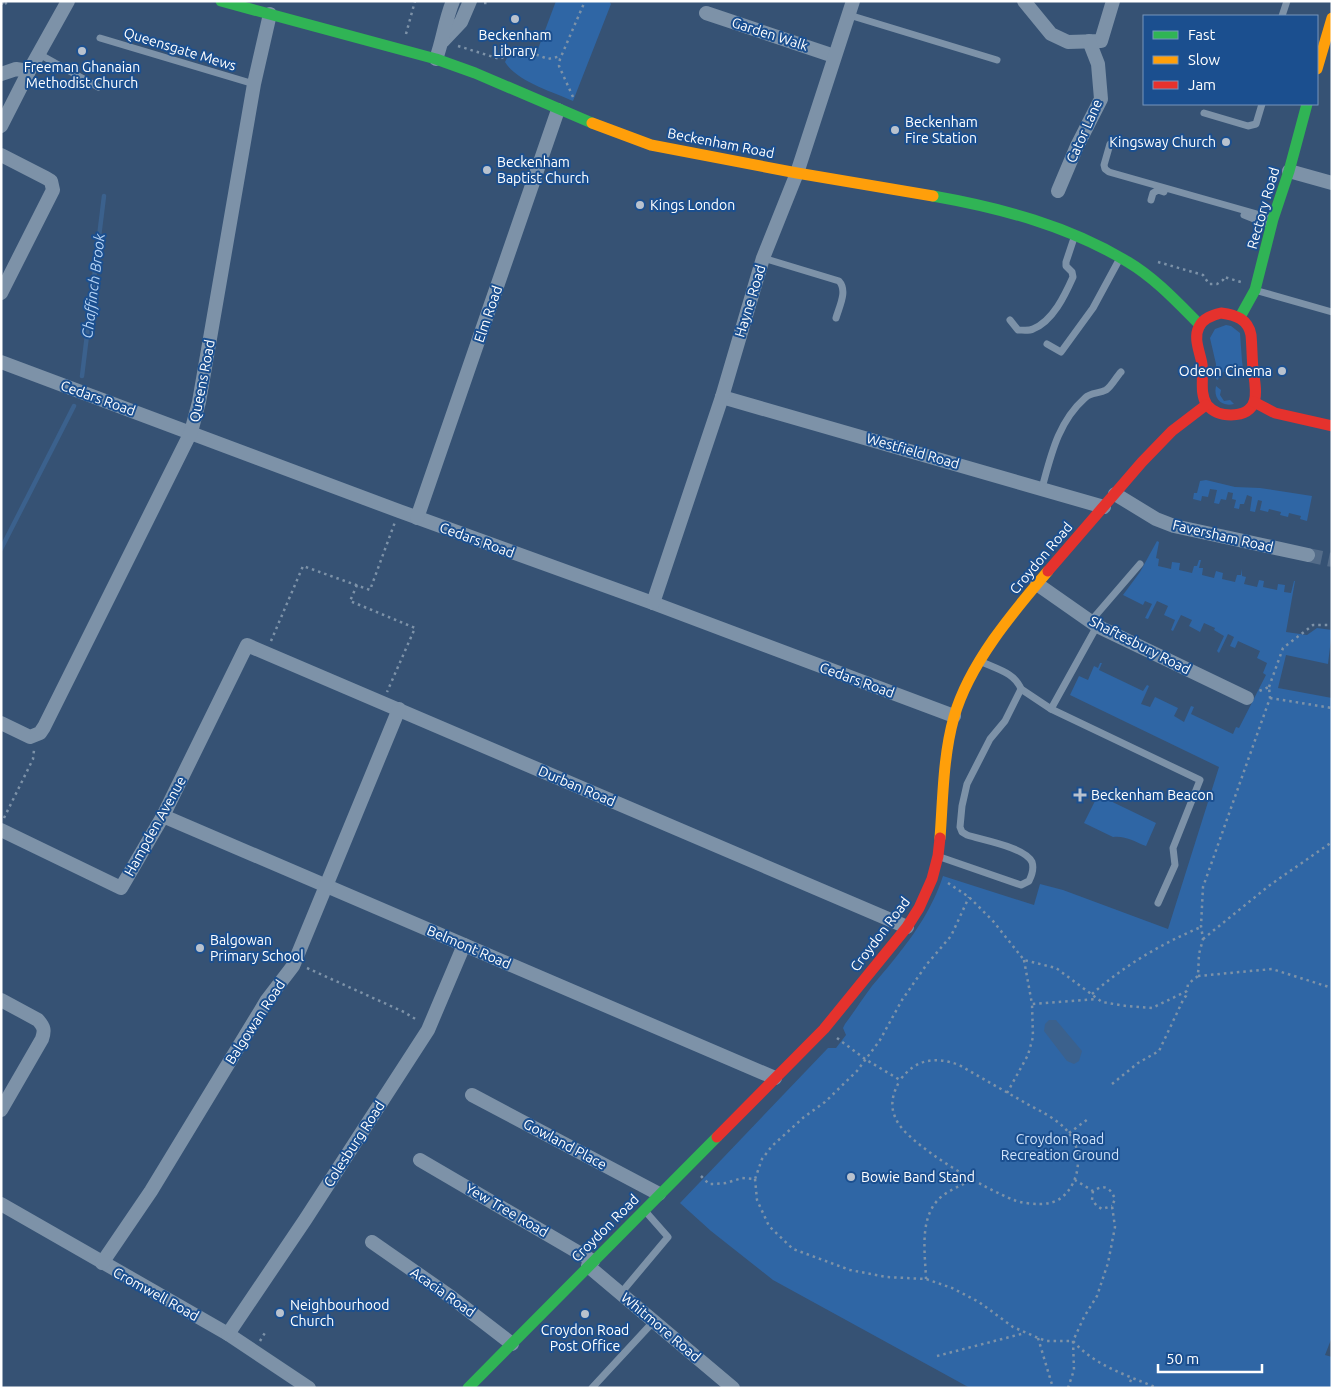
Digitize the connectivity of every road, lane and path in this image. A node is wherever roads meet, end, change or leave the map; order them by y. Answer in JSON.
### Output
{"nodes":[{"id":1,"x":8,"y":1,"type":"edge"},
{"id":2,"x":68,"y":1,"type":"edge"},
{"id":3,"x":221,"y":1,"type":"edge"},
{"id":4,"x":415,"y":1,"type":"edge"},
{"id":5,"x":453,"y":1,"type":"edge"},
{"id":6,"x":470,"y":1,"type":"edge"},
{"id":7,"x":585,"y":1,"type":"edge"},
{"id":8,"x":1024,"y":1,"type":"edge"},
{"id":9,"x":1113,"y":1,"type":"edge"},
{"id":10,"x":1287,"y":1,"type":"edge"},
{"id":11,"x":234,"y":3,"type":"edge"},
{"id":12,"x":5,"y":4,"type":"dead end"},
{"id":13,"x":851,"y":8,"type":"edge"},
{"id":14,"x":706,"y":13,"type":"dead end"},
{"id":15,"x":270,"y":14,"type":"junction"},
{"id":16,"x":1282,"y":15,"type":"edge"},
{"id":17,"x":1332,"y":18,"type":"edge"},
{"id":18,"x":100,"y":38,"type":"dead end"},
{"id":19,"x":442,"y":41,"type":"junction"},
{"id":20,"x":1089,"y":41,"type":"junction"},
{"id":21,"x":402,"y":50,"type":"junction"},
{"id":22,"x":38,"y":54,"type":"junction"},
{"id":23,"x":561,"y":56,"type":"junction"},
{"id":24,"x":834,"y":56,"type":"junction"},
{"id":25,"x":436,"y":59,"type":"junction"},
{"id":26,"x":998,"y":60,"type":"dead end"},
{"id":27,"x":1318,"y":66,"type":"edge"},
{"id":28,"x":29,"y":71,"type":"junction"},
{"id":29,"x":1,"y":74,"type":"edge"},
{"id":30,"x":254,"y":84,"type":"junction"},
{"id":31,"x":98,"y":87,"type":"dead end"},
{"id":32,"x":1262,"y":105,"type":"edge"},
{"id":33,"x":1307,"y":105,"type":"edge"},
{"id":34,"x":558,"y":110,"type":"junction"},
{"id":35,"x":1204,"y":113,"type":"dead end"},
{"id":36,"x":577,"y":117,"type":"junction"},
{"id":37,"x":1,"y":126,"type":"edge"},
{"id":38,"x":1110,"y":144,"type":"dead end"},
{"id":39,"x":1,"y":155,"type":"edge"},
{"id":40,"x":1289,"y":171,"type":"junction"},
{"id":41,"x":797,"y":173,"type":"junction"},
{"id":42,"x":1332,"y":183,"type":"edge"},
{"id":43,"x":1058,"y":192,"type":"dead end"},
{"id":44,"x":1151,"y":200,"type":"dead end"},
{"id":45,"x":1272,"y":222,"type":"junction"},
{"id":46,"x":1075,"y":235,"type":"junction"},
{"id":47,"x":763,"y":258,"type":"junction"},
{"id":48,"x":1121,"y":258,"type":"junction"},
{"id":49,"x":1152,"y":260,"type":"dead end"},
{"id":50,"x":1242,"y":282,"type":"dead end"},
{"id":51,"x":1255,"y":290,"type":"junction"},
{"id":52,"x":1,"y":293,"type":"edge"},
{"id":53,"x":1332,"y":312,"type":"edge"},
{"id":54,"x":1240,"y":317,"type":"junction"},
{"id":55,"x":836,"y":318,"type":"dead end"},
{"id":56,"x":1010,"y":320,"type":"dead end"},
{"id":57,"x":1200,"y":325,"type":"junction"},
{"id":58,"x":1048,"y":344,"type":"dead end"},
{"id":59,"x":1,"y":362,"type":"edge"},
{"id":60,"x":1121,"y":372,"type":"dead end"},
{"id":61,"x":722,"y":397,"type":"junction"},
{"id":62,"x":1254,"y":402,"type":"junction"},
{"id":63,"x":1206,"y":404,"type":"junction"},
{"id":64,"x":1332,"y":426,"type":"edge"},
{"id":65,"x":191,"y":432,"type":"junction"},
{"id":66,"x":1042,"y":488,"type":"junction"},
{"id":67,"x":1115,"y":494,"type":"junction"},
{"id":68,"x":1104,"y":507,"type":"junction"},
{"id":69,"x":399,"y":511,"type":"junction"},
{"id":70,"x":417,"y":518,"type":"junction"},
{"id":71,"x":1308,"y":555,"type":"tunnel mouth"},
{"id":72,"x":1140,"y":564,"type":"dead end"},
{"id":73,"x":1037,"y":584,"type":"junction"},
{"id":74,"x":357,"y":585,"type":"junction"},
{"id":75,"x":653,"y":604,"type":"junction"},
{"id":76,"x":1093,"y":624,"type":"junction"},
{"id":77,"x":1332,"y":625,"type":"edge"},
{"id":78,"x":247,"y":645,"type":"joint"},
{"id":79,"x":266,"y":653,"type":"junction"},
{"id":80,"x":980,"y":661,"type":"junction"},
{"id":81,"x":1269,"y":687,"type":"junction"},
{"id":82,"x":1021,"y":689,"type":"junction"},
{"id":83,"x":1247,"y":698,"type":"joint"},
{"id":84,"x":1270,"y":698,"type":"junction"},
{"id":85,"x":383,"y":702,"type":"junction"},
{"id":86,"x":1332,"y":708,"type":"edge"},
{"id":87,"x":400,"y":709,"type":"junction"},
{"id":88,"x":1051,"y":709,"type":"junction"},
{"id":89,"x":954,"y":716,"type":"junction"},
{"id":90,"x":1,"y":723,"type":"edge"},
{"id":91,"x":35,"y":736,"type":"junction"},
{"id":92,"x":163,"y":816,"type":"junction"},
{"id":93,"x":1,"y":824,"type":"edge"},
{"id":94,"x":1,"y":830,"type":"edge"},
{"id":95,"x":1332,"y":842,"type":"edge"},
{"id":96,"x":938,"y":856,"type":"junction"},
{"id":97,"x":932,"y":879,"type":"junction"},
{"id":98,"x":326,"y":886,"type":"junction"},
{"id":99,"x":969,"y":897,"type":"junction"},
{"id":100,"x":1158,"y":903,"type":"dead end"},
{"id":101,"x":1201,"y":926,"type":"junction"},
{"id":102,"x":907,"y":927,"type":"junction"},
{"id":103,"x":1203,"y":939,"type":"junction"},
{"id":104,"x":464,"y":945,"type":"junction"},
{"id":105,"x":1024,"y":960,"type":"junction"},
{"id":106,"x":295,"y":961,"type":"junction"},
{"id":107,"x":1198,"y":976,"type":"junction"},
{"id":108,"x":1332,"y":988,"type":"edge"},
{"id":109,"x":1186,"y":991,"type":"junction"},
{"id":110,"x":1092,"y":994,"type":"junction"},
{"id":111,"x":1096,"y":998,"type":"junction"},
{"id":112,"x":1,"y":1000,"type":"edge"},
{"id":113,"x":1032,"y":1004,"type":"junction"},
{"id":114,"x":429,"y":1027,"type":"junction"},
{"id":115,"x":824,"y":1029,"type":"junction"},
{"id":116,"x":865,"y":1059,"type":"junction"},
{"id":117,"x":775,"y":1078,"type":"junction"},
{"id":118,"x":900,"y":1080,"type":"junction"},
{"id":119,"x":1112,"y":1084,"type":"dead end"},
{"id":120,"x":1007,"y":1093,"type":"junction"},
{"id":121,"x":472,"y":1094,"type":"dead end"},
{"id":122,"x":1,"y":1110,"type":"edge"},
{"id":123,"x":1088,"y":1119,"type":"dead end"},
{"id":124,"x":1069,"y":1134,"type":"junction"},
{"id":125,"x":420,"y":1160,"type":"dead end"},
{"id":126,"x":688,"y":1165,"type":"junction"},
{"id":127,"x":755,"y":1179,"type":"junction"},
{"id":128,"x":974,"y":1179,"type":"junction"},
{"id":129,"x":1075,"y":1180,"type":"junction"},
{"id":130,"x":1093,"y":1191,"type":"junction"},
{"id":131,"x":659,"y":1194,"type":"junction"},
{"id":132,"x":1,"y":1204,"type":"edge"},
{"id":133,"x":1112,"y":1206,"type":"junction"},
{"id":134,"x":644,"y":1210,"type":"junction"},
{"id":135,"x":372,"y":1242,"type":"dead end"},
{"id":136,"x":102,"y":1263,"type":"junction"},
{"id":137,"x":591,"y":1263,"type":"junction"},
{"id":138,"x":926,"y":1279,"type":"junction"},
{"id":139,"x":621,"y":1293,"type":"junction"},
{"id":140,"x":654,"y":1321,"type":"junction"},
{"id":141,"x":1026,"y":1333,"type":"junction"},
{"id":142,"x":228,"y":1334,"type":"junction"},
{"id":143,"x":1038,"y":1338,"type":"junction"},
{"id":144,"x":1073,"y":1341,"type":"junction"},
{"id":145,"x":512,"y":1344,"type":"junction"},
{"id":146,"x":937,"y":1356,"type":"dead end"},
{"id":147,"x":1132,"y":1378,"type":"junction"},
{"id":148,"x":1130,"y":1382,"type":"dead end"},
{"id":149,"x":309,"y":1388,"type":"edge"},
{"id":150,"x":468,"y":1388,"type":"edge"},
{"id":151,"x":592,"y":1388,"type":"edge"},
{"id":152,"x":733,"y":1388,"type":"edge"},
{"id":153,"x":1053,"y":1388,"type":"edge"},
{"id":154,"x":1068,"y":1388,"type":"edge"},
{"id":155,"x":1157,"y":1388,"type":"edge"}],
"edges":[{"from":1,"to":12,"type":"path"},
{"from":2,"to":22,"type":"street"},
{"from":3,"to":11,"type":"main road","name":"Beckenham Road"},
{"from":4,"to":21,"type":"path"},
{"from":5,"to":19,"type":"street"},
{"from":6,"to":19,"type":"street"},
{"from":7,"to":23,"type":"path"},
{"from":8,"to":20,"type":"street"},
{"from":9,"to":20,"type":"street"},
{"from":10,"to":16,"type":"lane"},
{"from":11,"to":15,"type":"main road","name":"Beckenham Road"},
{"from":13,"to":24,"type":"street","name":"Hayne Road"},
{"from":13,"to":26,"type":"lane"},
{"from":14,"to":24,"type":"street","name":"Garden Walk"},
{"from":15,"to":21,"type":"main road","name":"Beckenham Road"},
{"from":15,"to":30,"type":"street","name":"Queens Road"},
{"from":17,"to":27,"type":"main road"},
{"from":18,"to":30,"type":"lane","name":"Queensgate Mews"},
{"from":19,"to":23,"type":"path"},
{"from":19,"to":25,"type":"street"},
{"from":20,"to":43,"type":"street","name":"Cator Lane"},
{"from":21,"to":25,"type":"main road","name":"Beckenham Road"},
{"from":22,"to":28,"type":"street"},
{"from":22,"to":31,"type":"lane"},
{"from":23,"to":36,"type":"path"},
{"from":24,"to":41,"type":"street","name":"Hayne Road"},
{"from":25,"to":34,"type":"main road","name":"Beckenham Road"},
{"from":28,"to":29,"type":"street"},
{"from":28,"to":37,"type":"street"},
{"from":30,"to":65,"type":"street","name":"Queens Road"},
{"from":32,"to":35,"type":"lane"},
{"from":33,"to":40,"type":"main road","name":"Rectory Road"},
{"from":34,"to":36,"type":"main road","name":"Beckenham Road"},
{"from":34,"to":70,"type":"street","name":"Elm Road"},
{"from":36,"to":41,"type":"main road","name":"Beckenham Road"},
{"from":38,"to":45,"type":"lane"},
{"from":39,"to":52,"type":"street"},
{"from":40,"to":42,"type":"street"},
{"from":40,"to":45,"type":"main road","name":"Rectory Road"},
{"from":41,"to":46,"type":"main road","name":"Beckenham Road"},
{"from":41,"to":47,"type":"street","name":"Hayne Road"},
{"from":44,"to":45,"type":"lane"},
{"from":45,"to":51,"type":"main road","name":"Rectory Road"},
{"from":46,"to":48,"type":"main road","name":"Beckenham Road"},
{"from":46,"to":56,"type":"lane"},
{"from":47,"to":55,"type":"lane"},
{"from":47,"to":61,"type":"street","name":"Hayne Road"},
{"from":48,"to":57,"type":"main road","name":"Beckenham Road"},
{"from":48,"to":58,"type":"lane"},
{"from":49,"to":50,"type":"path"},
{"from":51,"to":53,"type":"lane"},
{"from":51,"to":54,"type":"main road","name":"Rectory Road"},
{"from":54,"to":57,"type":"main road"},
{"from":54,"to":62,"type":"main road"},
{"from":57,"to":63,"type":"main road"},
{"from":59,"to":65,"type":"street","name":"Cedars Road"},
{"from":60,"to":66,"type":"lane"},
{"from":61,"to":66,"type":"street","name":"Westfield Road"},
{"from":61,"to":75,"type":"street","name":"Hayne Road"},
{"from":62,"to":63,"type":"main road"},
{"from":62,"to":64,"type":"main road"},
{"from":63,"to":67,"type":"main road","name":"Croydon Road"},
{"from":65,"to":69,"type":"street","name":"Cedars Road"},
{"from":65,"to":91,"type":"street","name":"Queens Road"},
{"from":66,"to":68,"type":"street","name":"Westfield Road"},
{"from":67,"to":68,"type":"main road","name":"Croydon Road"},
{"from":67,"to":71,"type":"street","name":"Faversham Road"},
{"from":68,"to":73,"type":"main road","name":"Croydon Road"},
{"from":69,"to":70,"type":"street","name":"Cedars Road"},
{"from":69,"to":74,"type":"path"},
{"from":70,"to":75,"type":"street","name":"Cedars Road"},
{"from":72,"to":76,"type":"lane"},
{"from":73,"to":76,"type":"street","name":"Shaftesbury Road"},
{"from":73,"to":80,"type":"main road","name":"Croydon Road"},
{"from":74,"to":79,"type":"path"},
{"from":74,"to":85,"type":"path"},
{"from":75,"to":89,"type":"street","name":"Cedars Road"},
{"from":76,"to":83,"type":"street","name":"Shaftesbury Road"},
{"from":76,"to":88,"type":"lane"},
{"from":77,"to":81,"type":"path"},
{"from":78,"to":79,"type":"street","name":"Durban Road"},
{"from":78,"to":92,"type":"street","name":"Hampden Avenue"},
{"from":79,"to":85,"type":"street","name":"Durban Road"},
{"from":80,"to":82,"type":"lane"},
{"from":80,"to":89,"type":"main road","name":"Croydon Road"},
{"from":81,"to":83,"type":"path"},
{"from":81,"to":84,"type":"path"},
{"from":82,"to":88,"type":"lane"},
{"from":82,"to":96,"type":"lane"},
{"from":84,"to":86,"type":"path"},
{"from":84,"to":101,"type":"path"},
{"from":85,"to":87,"type":"street","name":"Durban Road"},
{"from":87,"to":98,"type":"street","name":"Balgowan Road"},
{"from":87,"to":102,"type":"street","name":"Durban Road"},
{"from":88,"to":100,"type":"lane"},
{"from":89,"to":96,"type":"main road","name":"Croydon Road"},
{"from":90,"to":91,"type":"street"},
{"from":91,"to":93,"type":"path"},
{"from":92,"to":94,"type":"street","name":"Hampden Avenue"},
{"from":92,"to":98,"type":"street","name":"Belmont Road"},
{"from":95,"to":103,"type":"path"},
{"from":96,"to":97,"type":"main road","name":"Croydon Road"},
{"from":97,"to":99,"type":"path"},
{"from":97,"to":102,"type":"main road","name":"Croydon Road"},
{"from":98,"to":104,"type":"street","name":"Belmont Road"},
{"from":98,"to":106,"type":"street","name":"Balgowan Road"},
{"from":99,"to":105,"type":"path"},
{"from":99,"to":116,"type":"path"},
{"from":101,"to":103,"type":"path"},
{"from":101,"to":110,"type":"path"},
{"from":102,"to":115,"type":"main road","name":"Croydon Road"},
{"from":103,"to":107,"type":"path"},
{"from":104,"to":114,"type":"street","name":"Colesburg Road"},
{"from":104,"to":117,"type":"street","name":"Belmont Road"},
{"from":105,"to":110,"type":"path"},
{"from":105,"to":113,"type":"path"},
{"from":106,"to":114,"type":"path"},
{"from":106,"to":136,"type":"street","name":"Balgowan Road"},
{"from":107,"to":108,"type":"path"},
{"from":107,"to":109,"type":"path"},
{"from":109,"to":111,"type":"path"},
{"from":109,"to":119,"type":"path"},
{"from":110,"to":111,"type":"path"},
{"from":111,"to":113,"type":"path"},
{"from":112,"to":122,"type":"street"},
{"from":113,"to":120,"type":"path"},
{"from":114,"to":142,"type":"street","name":"Colesburg Road"},
{"from":115,"to":116,"type":"path"},
{"from":115,"to":117,"type":"main road","name":"Croydon Road"},
{"from":116,"to":118,"type":"path"},
{"from":116,"to":127,"type":"path"},
{"from":117,"to":126,"type":"main road","name":"Croydon Road"},
{"from":118,"to":120,"type":"path"},
{"from":118,"to":128,"type":"path"},
{"from":120,"to":124,"type":"path"},
{"from":121,"to":131,"type":"street","name":"Gowland Place"},
{"from":123,"to":124,"type":"path"},
{"from":124,"to":129,"type":"path"},
{"from":125,"to":137,"type":"street","name":"Yew Tree Road"},
{"from":126,"to":127,"type":"path"},
{"from":126,"to":131,"type":"main road","name":"Croydon Road"},
{"from":127,"to":138,"type":"path"},
{"from":128,"to":129,"type":"path"},
{"from":128,"to":138,"type":"path"},
{"from":129,"to":130,"type":"path"},
{"from":130,"to":133,"type":"path"},
{"from":130,"to":133,"type":"path"},
{"from":131,"to":134,"type":"main road","name":"Croydon Road"},
{"from":132,"to":136,"type":"street","name":"Cromwell Road"},
{"from":133,"to":144,"type":"path"},
{"from":134,"to":137,"type":"main road","name":"Croydon Road"},
{"from":134,"to":139,"type":"lane"},
{"from":135,"to":145,"type":"street","name":"Acacia Road"},
{"from":136,"to":142,"type":"street","name":"Cromwell Road"},
{"from":137,"to":139,"type":"street","name":"Whitmore Road"},
{"from":137,"to":145,"type":"main road","name":"Croydon Road"},
{"from":138,"to":141,"type":"path"},
{"from":139,"to":140,"type":"street","name":"Whitmore Road"},
{"from":140,"to":151,"type":"lane"},
{"from":140,"to":152,"type":"street","name":"Whitmore Road"},
{"from":141,"to":143,"type":"path"},
{"from":141,"to":146,"type":"path"},
{"from":142,"to":149,"type":"street","name":"Cromwell Road"},
{"from":143,"to":144,"type":"path"},
{"from":143,"to":153,"type":"path"},
{"from":144,"to":147,"type":"path"},
{"from":144,"to":154,"type":"path"},
{"from":145,"to":150,"type":"main road","name":"Croydon Road"},
{"from":147,"to":148,"type":"path"},
{"from":147,"to":155,"type":"path"}]}
